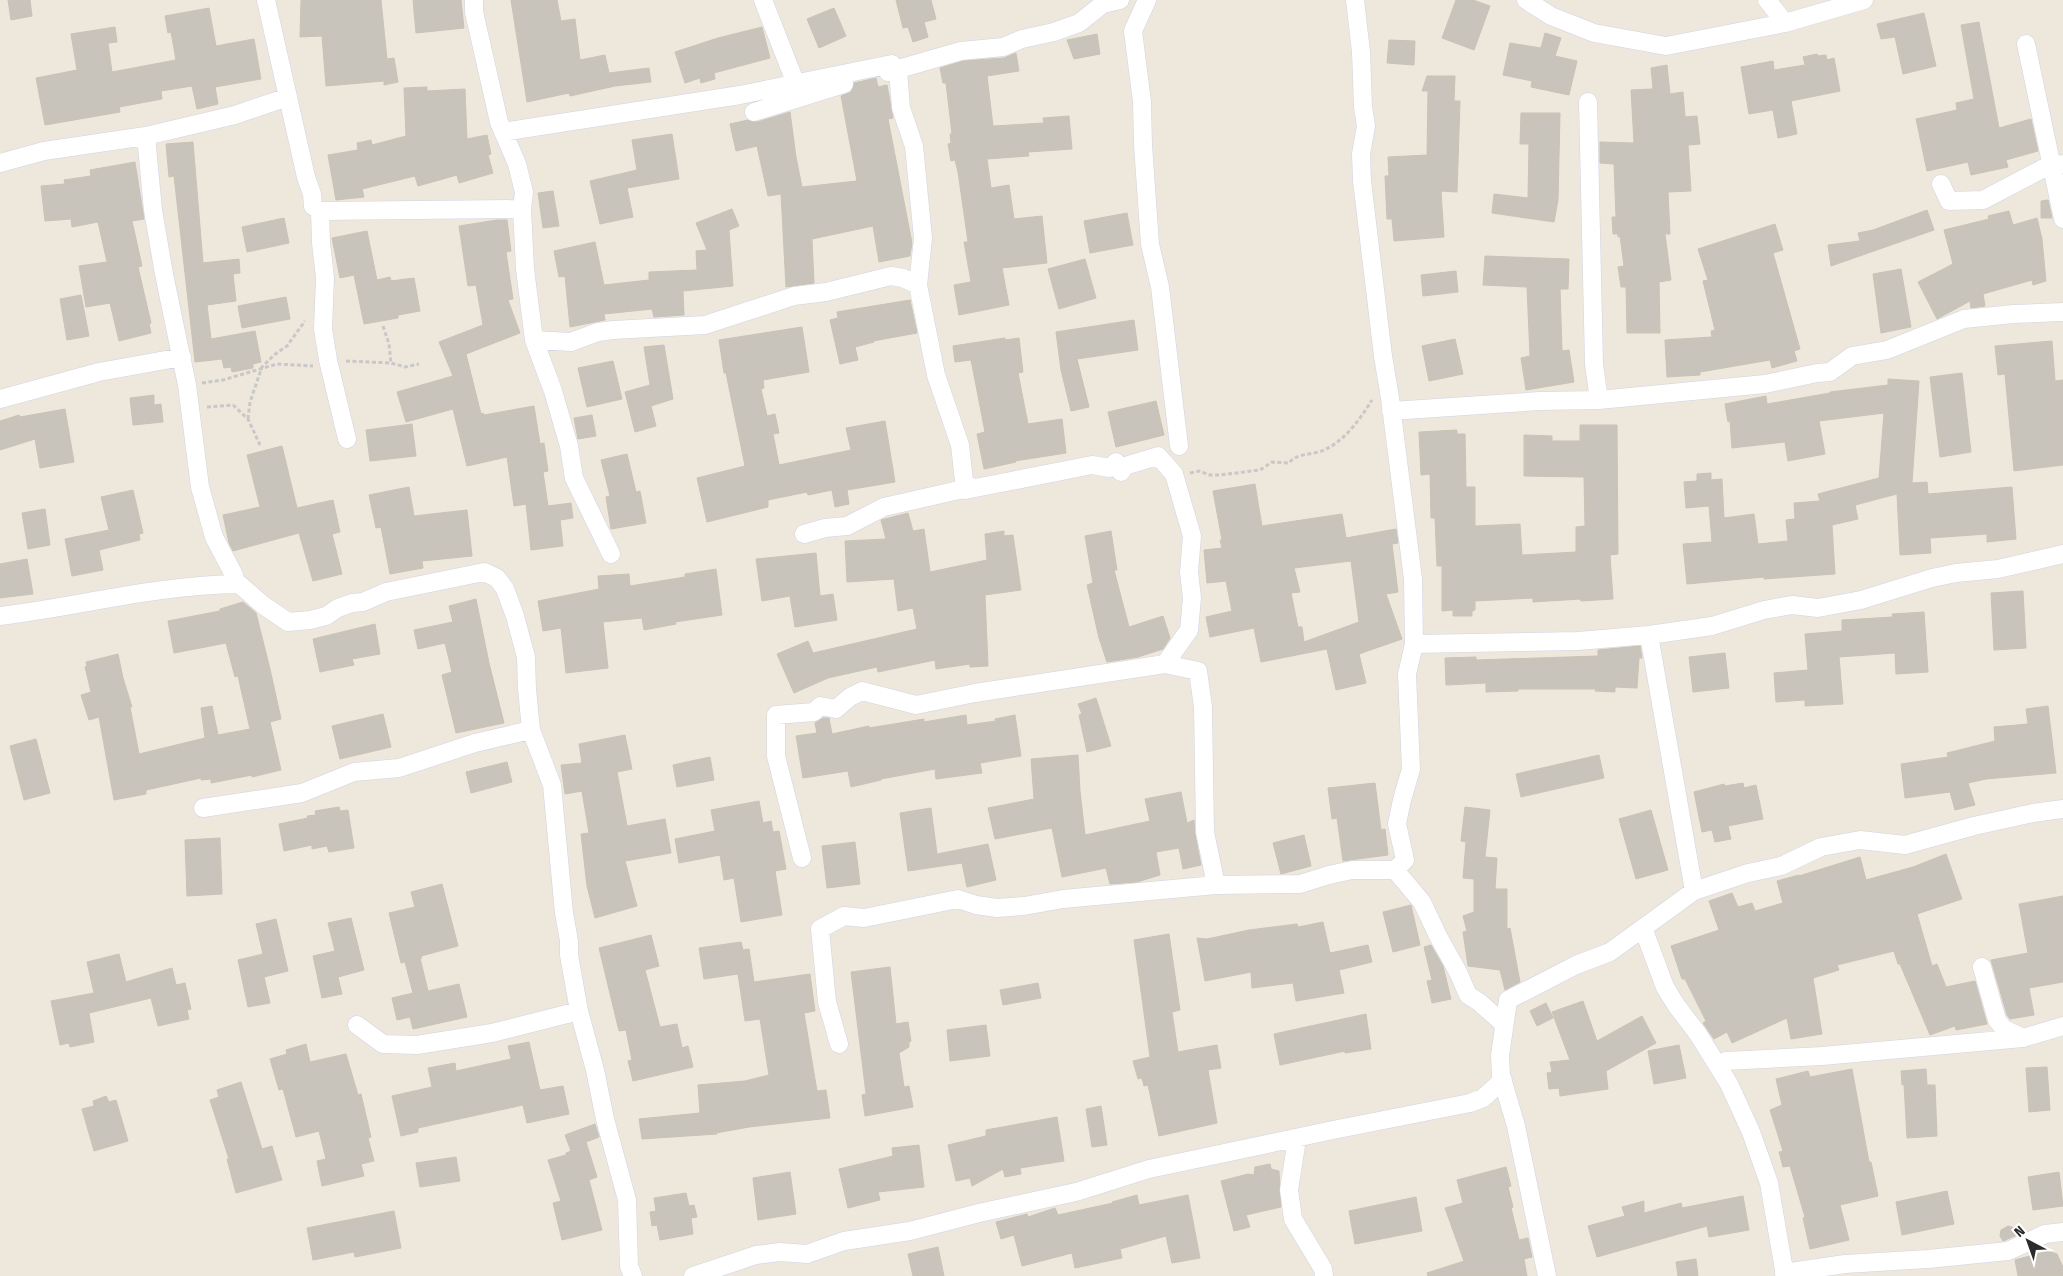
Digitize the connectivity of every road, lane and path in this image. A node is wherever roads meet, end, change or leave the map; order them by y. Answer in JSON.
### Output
{"nodes":[{"id":1,"x":266,"y":0,"type":"edge"},
{"id":2,"x":474,"y":0,"type":"edge"},
{"id":3,"x":763,"y":0,"type":"edge"},
{"id":4,"x":1120,"y":0,"type":"edge"},
{"id":5,"x":1147,"y":0,"type":"edge"},
{"id":6,"x":1345,"y":0,"type":"edge"},
{"id":7,"x":1354,"y":0,"type":"edge"},
{"id":8,"x":1526,"y":0,"type":"edge"},
{"id":9,"x":1767,"y":0,"type":"edge"},
{"id":10,"x":1864,"y":0,"type":"edge"},
{"id":11,"x":1785,"y":23,"type":"junction"},
{"id":12,"x":2026,"y":44,"type":"dead end"},
{"id":13,"x":895,"y":67,"type":"junction"},
{"id":14,"x":796,"y":84,"type":"junction"},
{"id":15,"x":288,"y":98,"type":"junction"},
{"id":16,"x":1588,"y":102,"type":"dead end"},
{"id":17,"x":754,"y":112,"type":"dead end"},
{"id":18,"x":503,"y":132,"type":"junction"},
{"id":19,"x":146,"y":136,"type":"junction"},
{"id":20,"x":0,"y":163,"type":"edge"},
{"id":21,"x":2063,"y":164,"type":"edge"},
{"id":22,"x":1941,"y":184,"type":"dead end"},
{"id":23,"x":522,"y":209,"type":"junction"},
{"id":24,"x":320,"y":211,"type":"junction"},
{"id":25,"x":2063,"y":219,"type":"edge"},
{"id":26,"x":918,"y":285,"type":"junction"},
{"id":27,"x":322,"y":306,"type":"junction"},
{"id":28,"x":2063,"y":312,"type":"edge"},
{"id":29,"x":383,"y":326,"type":"dead end"},
{"id":30,"x":534,"y":340,"type":"junction"},
{"id":31,"x":182,"y":358,"type":"junction"},
{"id":32,"x":391,"y":362,"type":"dead end"},
{"id":33,"x":262,"y":367,"type":"junction"},
{"id":34,"x":187,"y":385,"type":"junction"},
{"id":35,"x":0,"y":399,"type":"edge"},
{"id":36,"x":1599,"y":400,"type":"junction"},
{"id":37,"x":1391,"y":405,"type":"junction"},
{"id":38,"x":189,"y":411,"type":"junction"},
{"id":39,"x":248,"y":420,"type":"junction"},
{"id":40,"x":347,"y":439,"type":"dead end"},
{"id":41,"x":260,"y":445,"type":"dead end"},
{"id":42,"x":1179,"y":446,"type":"dead end"},
{"id":43,"x":1185,"y":475,"type":"dead end"},
{"id":44,"x":965,"y":490,"type":"junction"},
{"id":45,"x":804,"y":534,"type":"dead end"},
{"id":46,"x":611,"y":554,"type":"dead end"},
{"id":47,"x":2063,"y":554,"type":"edge"},
{"id":48,"x":234,"y":575,"type":"dead end"},
{"id":49,"x":0,"y":616,"type":"edge"},
{"id":50,"x":1649,"y":635,"type":"junction"},
{"id":51,"x":1414,"y":644,"type":"junction"},
{"id":52,"x":1165,"y":664,"type":"junction"},
{"id":53,"x":531,"y":730,"type":"junction"},
{"id":54,"x":203,"y":808,"type":"dead end"},
{"id":55,"x":2063,"y":810,"type":"edge"},
{"id":56,"x":802,"y":858,"type":"dead end"},
{"id":57,"x":1395,"y":870,"type":"junction"},
{"id":58,"x":1216,"y":885,"type":"junction"},
{"id":59,"x":1694,"y":890,"type":"junction"},
{"id":60,"x":1643,"y":928,"type":"junction"},
{"id":61,"x":1982,"y":967,"type":"dead end"},
{"id":62,"x":579,"y":1011,"type":"junction"},
{"id":63,"x":357,"y":1024,"type":"dead end"},
{"id":64,"x":1504,"y":1024,"type":"junction"},
{"id":65,"x":2063,"y":1026,"type":"edge"},
{"id":66,"x":2023,"y":1038,"type":"junction"},
{"id":67,"x":839,"y":1044,"type":"dead end"},
{"id":68,"x":1726,"y":1061,"type":"dead end"},
{"id":69,"x":1503,"y":1080,"type":"junction"},
{"id":70,"x":1297,"y":1139,"type":"junction"},
{"id":71,"x":2063,"y":1232,"type":"edge"},
{"id":72,"x":1784,"y":1274,"type":"edge"},
{"id":73,"x":632,"y":1276,"type":"edge"},
{"id":74,"x":693,"y":1276,"type":"edge"},
{"id":75,"x":1324,"y":1276,"type":"edge"},
{"id":76,"x":1547,"y":1276,"type":"edge"}],
"edges":[{"from":1,"to":15,"type":"street"},
{"from":2,"to":18,"type":"street"},
{"from":3,"to":14,"type":"street"},
{"from":4,"to":13,"type":"street"},
{"from":5,"to":42,"type":"street"},
{"from":6,"to":7,"type":"street"},
{"from":7,"to":37,"type":"street"},
{"from":8,"to":11,"type":"street"},
{"from":9,"to":11,"type":"street"},
{"from":10,"to":11,"type":"street"},
{"from":12,"to":25,"type":"street"},
{"from":13,"to":14,"type":"street"},
{"from":13,"to":17,"type":"street"},
{"from":13,"to":26,"type":"street"},
{"from":14,"to":18,"type":"street"},
{"from":15,"to":19,"type":"street"},
{"from":15,"to":24,"type":"street"},
{"from":16,"to":36,"type":"street"},
{"from":18,"to":23,"type":"street"},
{"from":19,"to":20,"type":"street"},
{"from":19,"to":31,"type":"street"},
{"from":21,"to":22,"type":"street"},
{"from":23,"to":24,"type":"street"},
{"from":23,"to":30,"type":"street"},
{"from":24,"to":27,"type":"street"},
{"from":26,"to":30,"type":"street"},
{"from":26,"to":44,"type":"street"},
{"from":27,"to":33,"type":"path"},
{"from":27,"to":40,"type":"street"},
{"from":28,"to":36,"type":"street"},
{"from":29,"to":32,"type":"path"},
{"from":30,"to":46,"type":"street"},
{"from":31,"to":34,"type":"street"},
{"from":31,"to":35,"type":"street"},
{"from":33,"to":34,"type":"path"},
{"from":33,"to":39,"type":"path"},
{"from":34,"to":38,"type":"street"},
{"from":36,"to":37,"type":"street"},
{"from":37,"to":43,"type":"path"},
{"from":37,"to":51,"type":"street"},
{"from":38,"to":39,"type":"path"},
{"from":38,"to":48,"type":"street"},
{"from":39,"to":41,"type":"path"},
{"from":44,"to":45,"type":"street"},
{"from":44,"to":52,"type":"street"},
{"from":47,"to":50,"type":"street"},
{"from":49,"to":53,"type":"street"},
{"from":50,"to":51,"type":"street"},
{"from":50,"to":59,"type":"street"},
{"from":51,"to":57,"type":"street"},
{"from":52,"to":56,"type":"street"},
{"from":52,"to":58,"type":"street"},
{"from":53,"to":54,"type":"street"},
{"from":53,"to":62,"type":"street"},
{"from":55,"to":59,"type":"street"},
{"from":57,"to":58,"type":"street"},
{"from":57,"to":64,"type":"street"},
{"from":58,"to":67,"type":"street"},
{"from":59,"to":60,"type":"street"},
{"from":60,"to":64,"type":"street"},
{"from":60,"to":72,"type":"street"},
{"from":61,"to":66,"type":"street"},
{"from":62,"to":63,"type":"street"},
{"from":62,"to":73,"type":"street"},
{"from":64,"to":69,"type":"street"},
{"from":65,"to":66,"type":"street"},
{"from":66,"to":68,"type":"street"},
{"from":69,"to":70,"type":"street"},
{"from":69,"to":76,"type":"street"},
{"from":70,"to":74,"type":"street"},
{"from":70,"to":75,"type":"street"},
{"from":71,"to":72,"type":"street"}]}
